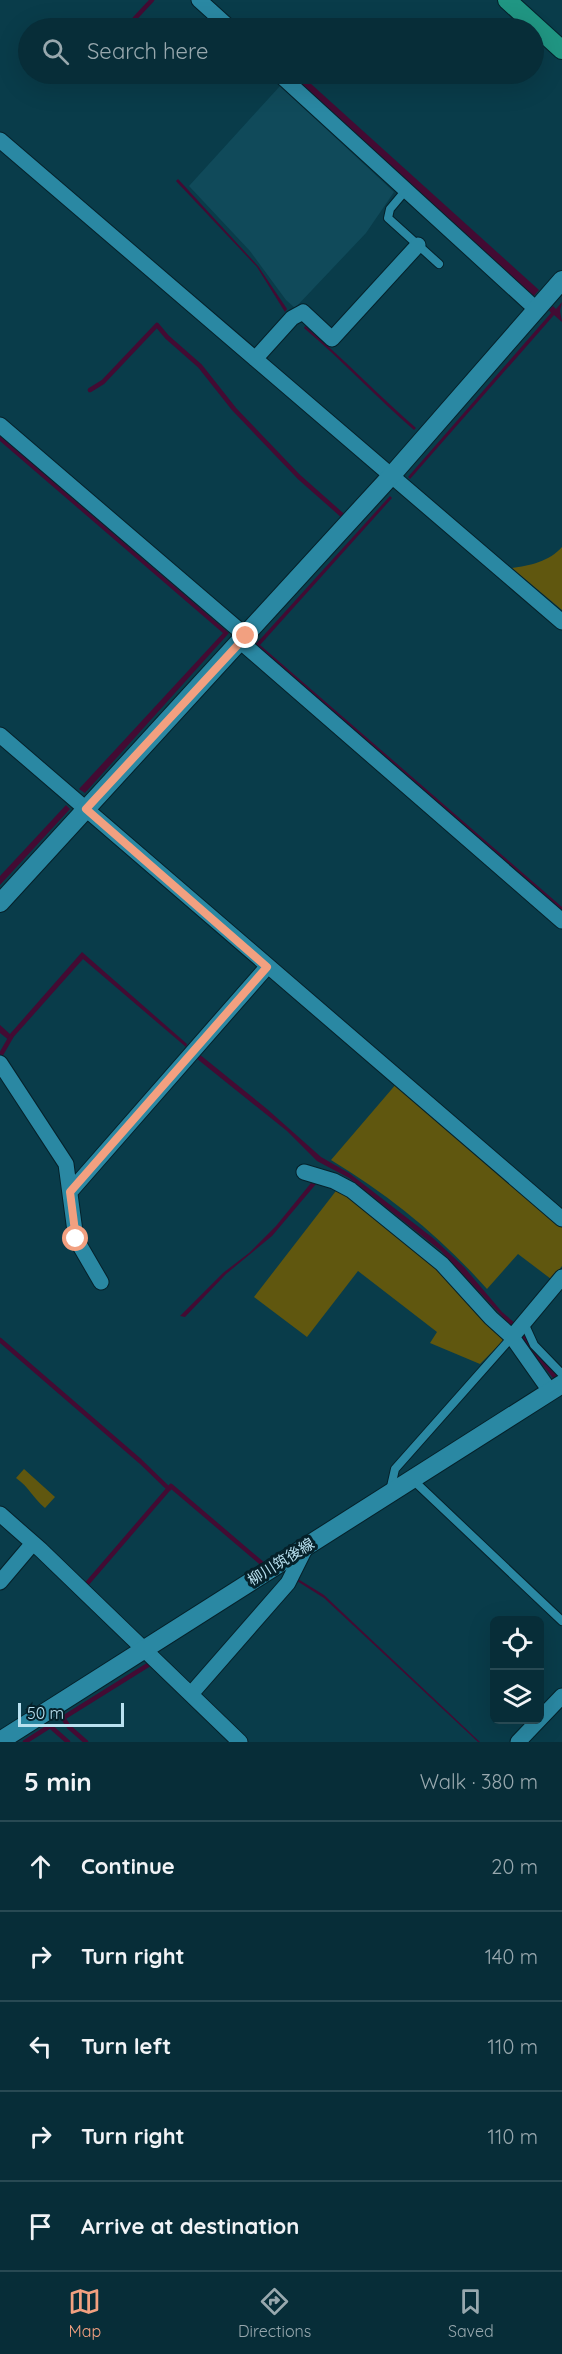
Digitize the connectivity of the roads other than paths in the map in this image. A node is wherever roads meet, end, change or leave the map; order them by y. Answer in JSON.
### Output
{"nodes":[{"id":1,"x":199,"y":0,"type":"edge"},
{"id":2,"x":507,"y":0,"type":"edge"},
{"id":3,"x":219,"y":18,"type":"edge"},
{"id":4,"x":527,"y":18,"type":"edge"},
{"id":5,"x":544,"y":34,"type":"edge"},
{"id":6,"x":562,"y":50,"type":"edge"},
{"id":7,"x":290,"y":84,"type":"edge"},
{"id":8,"x":0,"y":140,"type":"edge"},
{"id":9,"x":406,"y":190,"type":"junction"},
{"id":10,"x":418,"y":245,"type":"junction"},
{"id":11,"x":439,"y":264,"type":"dead end"},
{"id":12,"x":562,"y":280,"type":"edge"},
{"id":13,"x":536,"y":309,"type":"junction"},
{"id":14,"x":255,"y":359,"type":"junction"},
{"id":15,"x":0,"y":425,"type":"edge"},
{"id":16,"x":391,"y":476,"type":"junction"},
{"id":17,"x":562,"y":622,"type":"edge"},
{"id":18,"x":243,"y":639,"type":"junction"},
{"id":19,"x":0,"y":735,"type":"edge"},
{"id":20,"x":86,"y":809,"type":"junction"},
{"id":21,"x":0,"y":903,"type":"edge"},
{"id":22,"x":562,"y":921,"type":"edge"},
{"id":23,"x":267,"y":967,"type":"junction"},
{"id":24,"x":0,"y":1063,"type":"edge"},
{"id":25,"x":304,"y":1172,"type":"dead end"},
{"id":26,"x":70,"y":1192,"type":"junction"},
{"id":27,"x":562,"y":1219,"type":"edge"},
{"id":28,"x":562,"y":1277,"type":"edge"},
{"id":29,"x":101,"y":1282,"type":"dead end"},
{"id":30,"x":524,"y":1323,"type":"junction"},
{"id":31,"x":512,"y":1337,"type":"junction"},
{"id":32,"x":562,"y":1374,"type":"edge"},
{"id":33,"x":556,"y":1388,"type":"edge"},
{"id":34,"x":412,"y":1479,"type":"junction"},
{"id":35,"x":389,"y":1494,"type":"junction"},
{"id":36,"x":0,"y":1514,"type":"edge"},
{"id":37,"x":33,"y":1543,"type":"junction"},
{"id":38,"x":306,"y":1546,"type":"junction"},
{"id":39,"x":0,"y":1582,"type":"edge"},
{"id":40,"x":562,"y":1621,"type":"edge"},
{"id":41,"x":145,"y":1649,"type":"junction"},
{"id":42,"x":190,"y":1694,"type":"junction"},
{"id":43,"x":562,"y":1696,"type":"edge"},
{"id":44,"x":0,"y":1741,"type":"edge"},
{"id":45,"x":240,"y":1742,"type":"edge"},
{"id":46,"x":518,"y":1742,"type":"edge"}],
"edges":[{"from":1,"to":3,"type":"street"},
{"from":2,"to":4,"type":"main road"},
{"from":5,"to":6,"type":"main road"},
{"from":7,"to":9,"type":"street"},
{"from":8,"to":14,"type":"street"},
{"from":9,"to":10,"type":"lane"},
{"from":9,"to":13,"type":"street"},
{"from":10,"to":11,"type":"lane"},
{"from":10,"to":14,"type":"street"},
{"from":12,"to":13,"type":"street"},
{"from":13,"to":16,"type":"street"},
{"from":14,"to":16,"type":"street"},
{"from":15,"to":18,"type":"street"},
{"from":16,"to":17,"type":"street"},
{"from":16,"to":18,"type":"street"},
{"from":18,"to":20,"type":"street"},
{"from":18,"to":22,"type":"street"},
{"from":19,"to":20,"type":"street"},
{"from":20,"to":21,"type":"street"},
{"from":20,"to":23,"type":"street"},
{"from":23,"to":26,"type":"street"},
{"from":23,"to":27,"type":"street"},
{"from":24,"to":26,"type":"street"},
{"from":25,"to":31,"type":"street"},
{"from":26,"to":29,"type":"street"},
{"from":28,"to":30,"type":"street"},
{"from":30,"to":31,"type":"street"},
{"from":30,"to":32,"type":"lane"},
{"from":31,"to":33,"type":"street"},
{"from":31,"to":35,"type":"lane"},
{"from":33,"to":34,"type":"street","name":"柳川筑後線"},
{"from":34,"to":35,"type":"street","name":"柳川筑後線"},
{"from":34,"to":40,"type":"lane"},
{"from":35,"to":38,"type":"street","name":"柳川筑後線"},
{"from":36,"to":37,"type":"street"},
{"from":37,"to":39,"type":"street"},
{"from":37,"to":41,"type":"street"},
{"from":38,"to":41,"type":"street","name":"柳川筑後線"},
{"from":38,"to":42,"type":"street"},
{"from":41,"to":42,"type":"street"},
{"from":41,"to":44,"type":"street","name":"柳川筑後線"},
{"from":42,"to":45,"type":"street"},
{"from":43,"to":46,"type":"street"}]}
